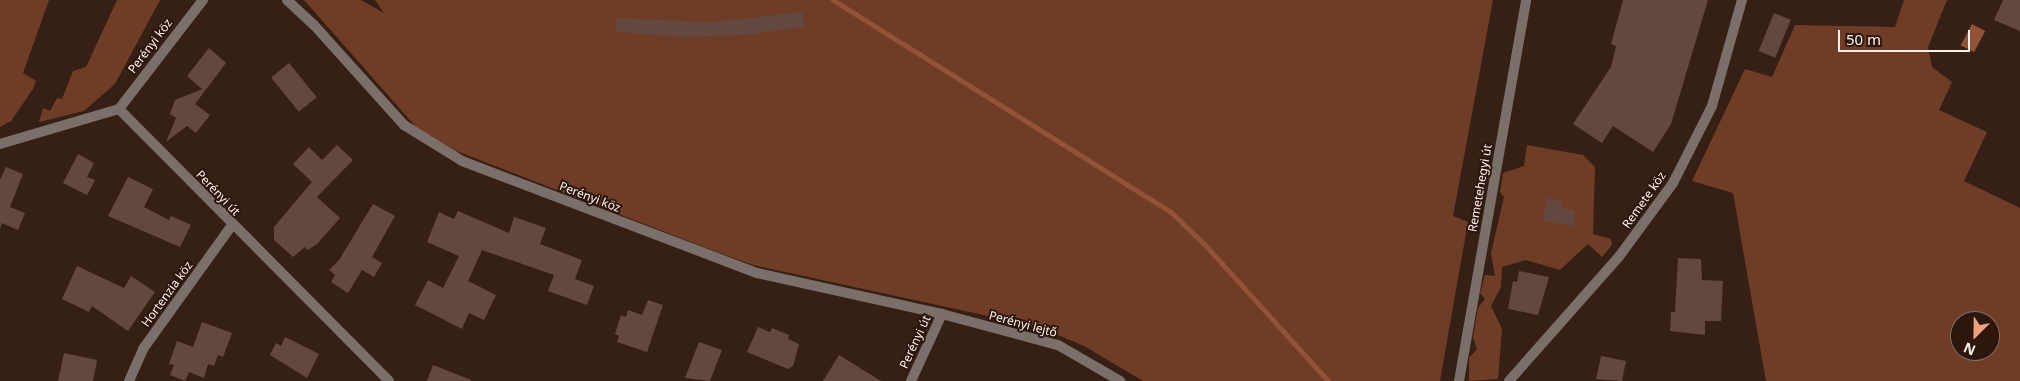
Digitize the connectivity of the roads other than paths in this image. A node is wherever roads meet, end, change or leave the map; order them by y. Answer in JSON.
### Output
{"nodes":[{"id":1,"x":203,"y":0,"type":"edge"},
{"id":2,"x":287,"y":0,"type":"edge"},
{"id":3,"x":1526,"y":0,"type":"edge"},
{"id":4,"x":1742,"y":0,"type":"edge"},
{"id":5,"x":119,"y":108,"type":"junction"},
{"id":6,"x":0,"y":144,"type":"edge"},
{"id":7,"x":232,"y":225,"type":"junction"},
{"id":8,"x":942,"y":314,"type":"junction"},
{"id":9,"x":129,"y":381,"type":"edge"},
{"id":10,"x":389,"y":381,"type":"edge"},
{"id":11,"x":911,"y":381,"type":"edge"},
{"id":12,"x":1120,"y":381,"type":"edge"},
{"id":13,"x":1459,"y":381,"type":"edge"},
{"id":14,"x":1509,"y":381,"type":"edge"}],
"edges":[{"from":1,"to":5,"type":"street","name":"Perényi köz"},
{"from":2,"to":8,"type":"street","name":"Perényi köz"},
{"from":3,"to":13,"type":"street","name":"Remetehegyi út"},
{"from":4,"to":14,"type":"street","name":"Remete köz"},
{"from":5,"to":6,"type":"street"},
{"from":5,"to":7,"type":"street","name":"Perényi út"},
{"from":7,"to":9,"type":"street","name":"Hortenzia köz"},
{"from":7,"to":10,"type":"street","name":"Perényi út"},
{"from":8,"to":11,"type":"street","name":"Perényi út"},
{"from":8,"to":12,"type":"street","name":"Perényi lejtő"}]}
